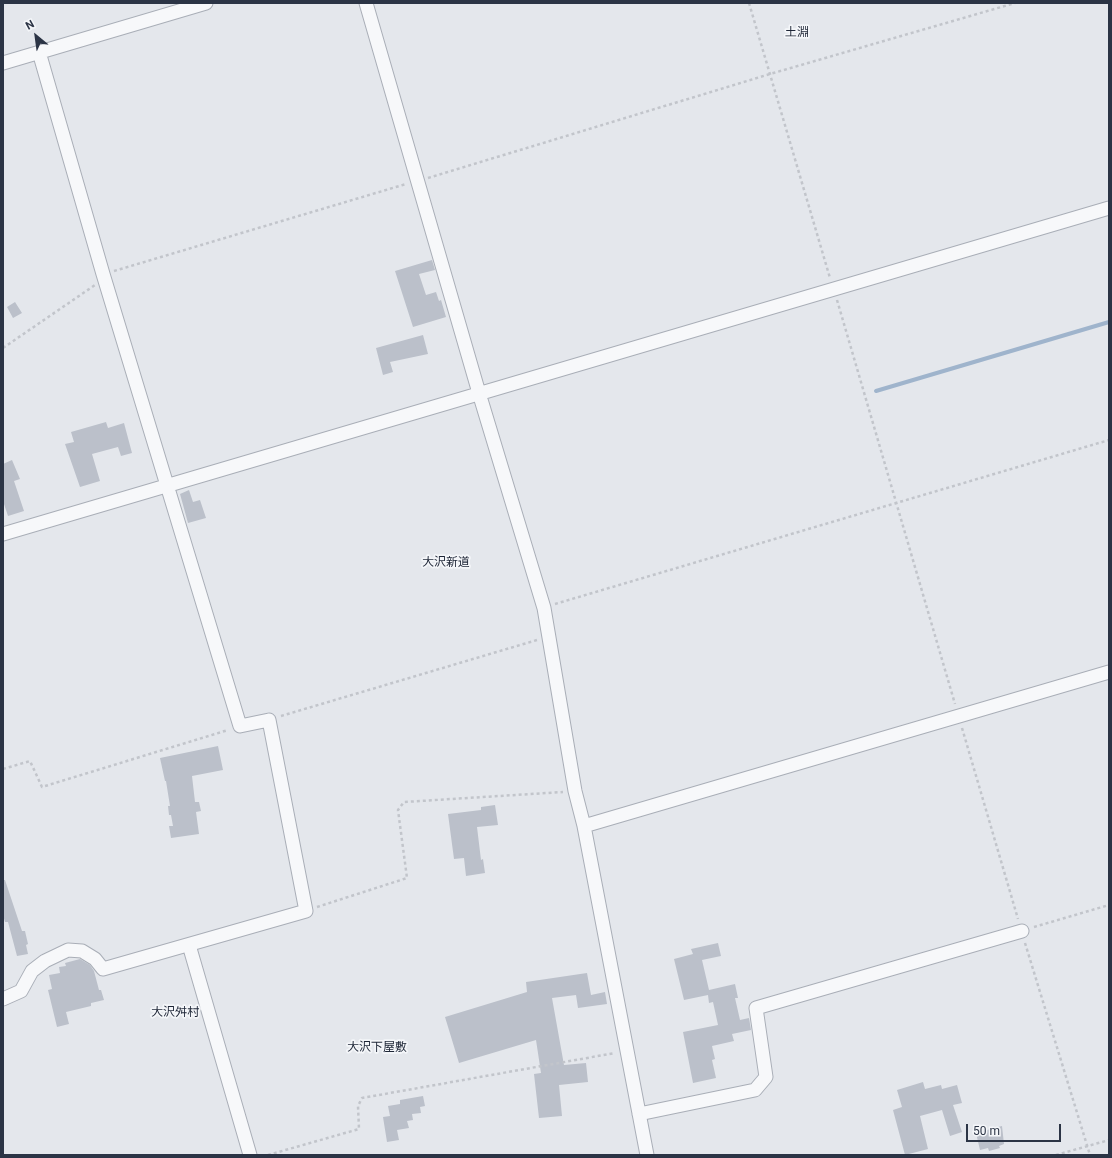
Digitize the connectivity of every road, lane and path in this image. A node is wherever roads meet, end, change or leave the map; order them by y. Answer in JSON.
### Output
{"nodes":[{"id":1,"x":206,"y":3,"type":"edge"},
{"id":2,"x":366,"y":3,"type":"edge"},
{"id":3,"x":749,"y":3,"type":"edge"},
{"id":4,"x":1015,"y":3,"type":"edge"},
{"id":5,"x":39,"y":52,"type":"junction"},
{"id":6,"x":3,"y":63,"type":"edge"},
{"id":7,"x":770,"y":74,"type":"junction"},
{"id":8,"x":419,"y":180,"type":"junction"},
{"id":9,"x":1109,"y":208,"type":"edge"},
{"id":10,"x":103,"y":274,"type":"junction"},
{"id":11,"x":833,"y":289,"type":"junction"},
{"id":12,"x":3,"y":348,"type":"edge"},
{"id":13,"x":479,"y":393,"type":"junction"},
{"id":14,"x":1109,"y":440,"type":"edge"},
{"id":15,"x":168,"y":487,"type":"junction"},
{"id":16,"x":895,"y":503,"type":"junction"},
{"id":17,"x":3,"y":534,"type":"edge"},
{"id":18,"x":544,"y":608,"type":"junction"},
{"id":19,"x":550,"y":636,"type":"junction"},
{"id":20,"x":1109,"y":672,"type":"edge"},
{"id":21,"x":958,"y":717,"type":"junction"},
{"id":22,"x":269,"y":720,"type":"junction"},
{"id":23,"x":240,"y":726,"type":"junction"},
{"id":24,"x":3,"y":768,"type":"edge"},
{"id":25,"x":575,"y":791,"type":"junction"},
{"id":26,"x":584,"y":826,"type":"junction"},
{"id":27,"x":1109,"y":905,"type":"edge"},
{"id":28,"x":306,"y":911,"type":"junction"},
{"id":29,"x":1022,"y":931,"type":"junction"},
{"id":30,"x":189,"y":945,"type":"junction"},
{"id":31,"x":3,"y":999,"type":"edge"},
{"id":32,"x":626,"y":1050,"type":"junction"},
{"id":33,"x":639,"y":1114,"type":"junction"},
{"id":34,"x":1109,"y":1140,"type":"edge"},
{"id":35,"x":1087,"y":1146,"type":"junction"},
{"id":36,"x":250,"y":1155,"type":"edge"},
{"id":37,"x":268,"y":1155,"type":"edge"},
{"id":38,"x":646,"y":1155,"type":"edge"},
{"id":39,"x":1056,"y":1155,"type":"edge"},
{"id":40,"x":1090,"y":1155,"type":"edge"}],
"edges":[{"from":1,"to":5,"type":"street"},
{"from":2,"to":8,"type":"street"},
{"from":3,"to":7,"type":"path"},
{"from":4,"to":7,"type":"path"},
{"from":5,"to":6,"type":"street"},
{"from":5,"to":10,"type":"street"},
{"from":7,"to":8,"type":"path"},
{"from":7,"to":11,"type":"path"},
{"from":8,"to":10,"type":"path"},
{"from":8,"to":13,"type":"street"},
{"from":9,"to":11,"type":"street"},
{"from":10,"to":12,"type":"path"},
{"from":10,"to":15,"type":"street"},
{"from":11,"to":13,"type":"street"},
{"from":11,"to":16,"type":"path"},
{"from":13,"to":15,"type":"street"},
{"from":13,"to":18,"type":"street"},
{"from":14,"to":16,"type":"path"},
{"from":15,"to":17,"type":"street"},
{"from":15,"to":23,"type":"street"},
{"from":16,"to":18,"type":"path"},
{"from":16,"to":21,"type":"path"},
{"from":18,"to":19,"type":"street"},
{"from":19,"to":22,"type":"path"},
{"from":19,"to":25,"type":"street"},
{"from":20,"to":21,"type":"street"},
{"from":21,"to":26,"type":"street"},
{"from":21,"to":29,"type":"path"},
{"from":22,"to":23,"type":"street"},
{"from":22,"to":28,"type":"street"},
{"from":23,"to":24,"type":"path"},
{"from":25,"to":26,"type":"street"},
{"from":25,"to":28,"type":"path"},
{"from":26,"to":32,"type":"street"},
{"from":27,"to":29,"type":"path"},
{"from":28,"to":30,"type":"street"},
{"from":29,"to":33,"type":"street"},
{"from":29,"to":35,"type":"path"},
{"from":30,"to":31,"type":"street"},
{"from":30,"to":36,"type":"street"},
{"from":32,"to":33,"type":"street"},
{"from":32,"to":37,"type":"path"},
{"from":33,"to":38,"type":"street"},
{"from":34,"to":35,"type":"path"},
{"from":35,"to":39,"type":"path"},
{"from":35,"to":40,"type":"path"}]}
